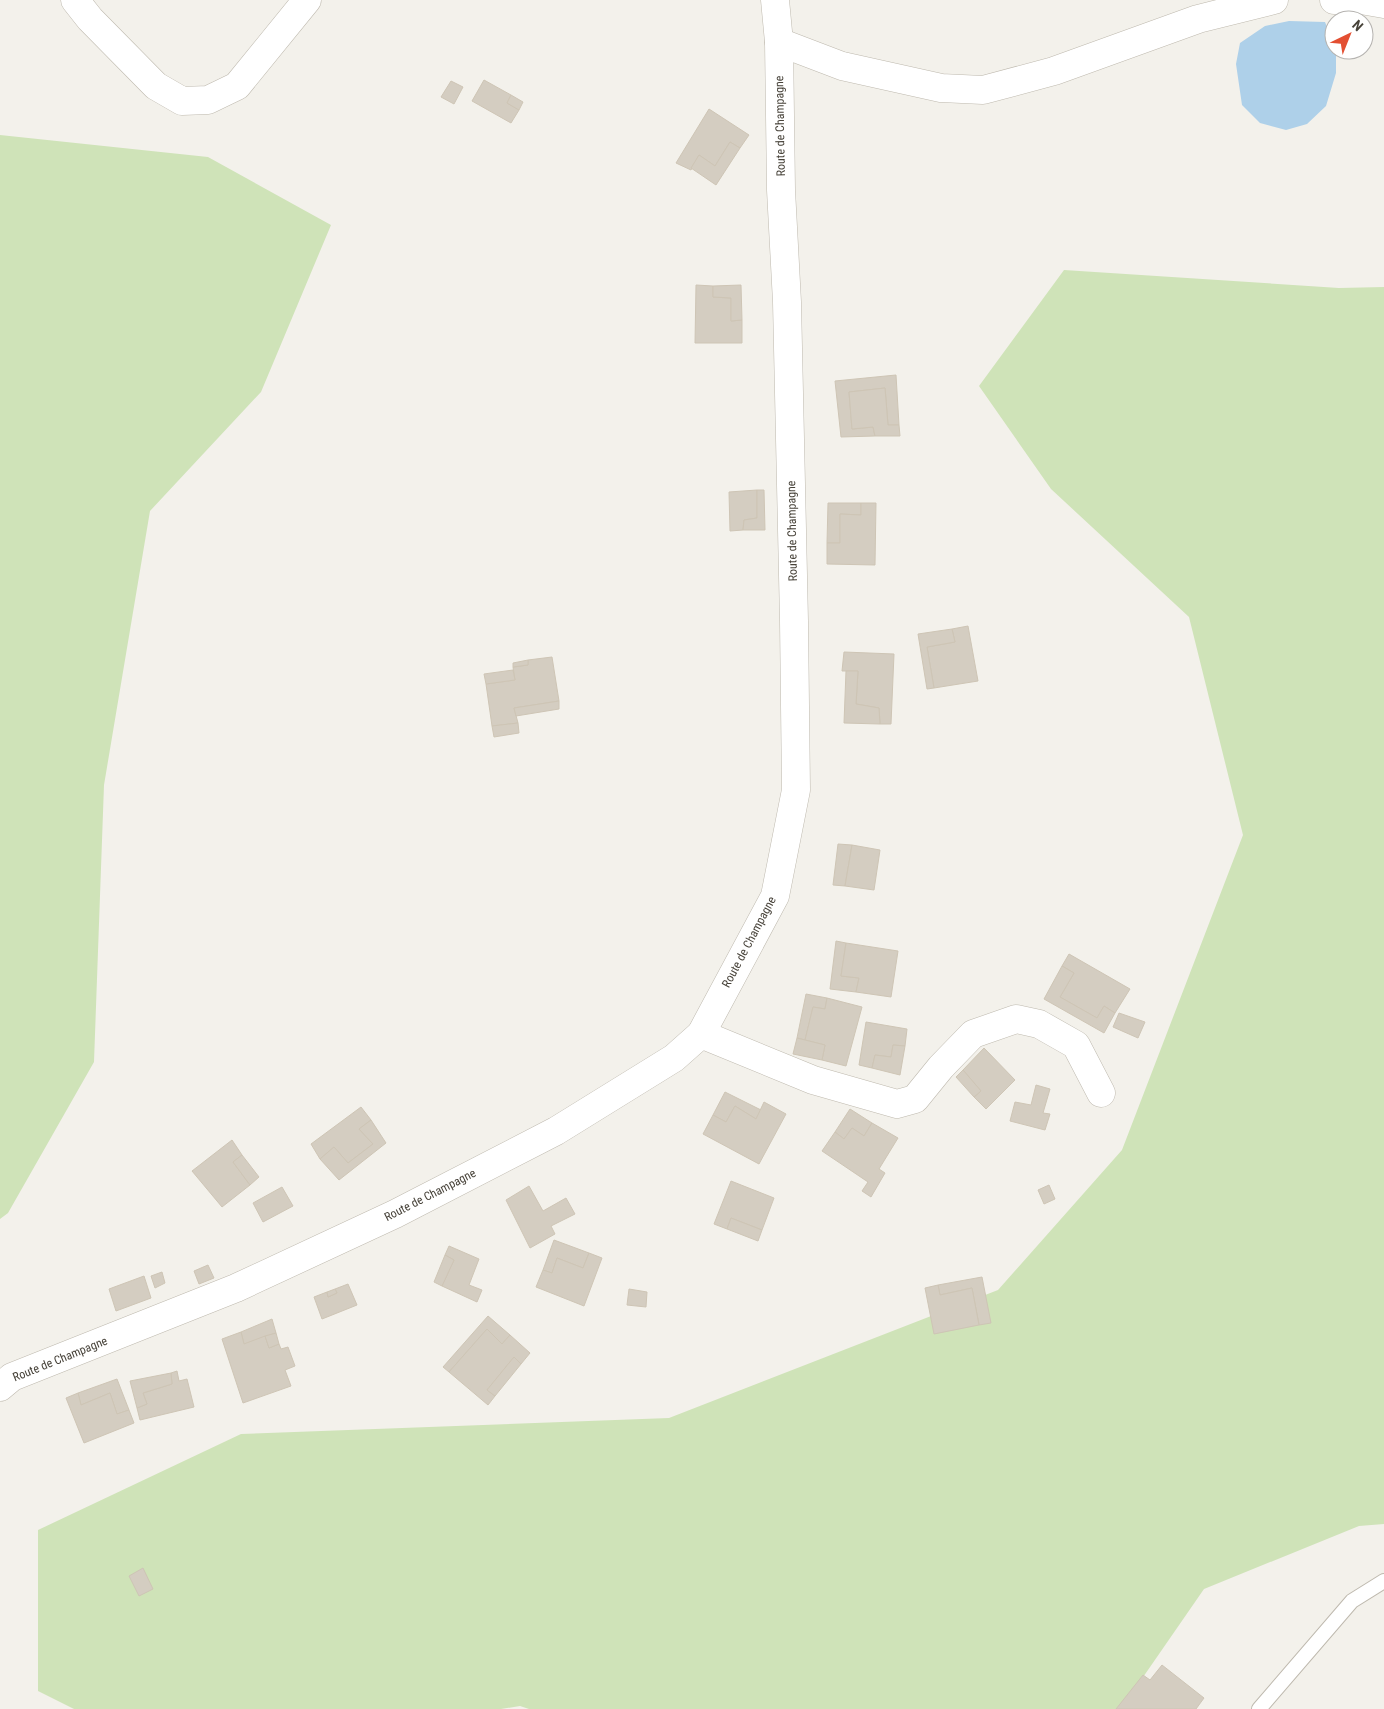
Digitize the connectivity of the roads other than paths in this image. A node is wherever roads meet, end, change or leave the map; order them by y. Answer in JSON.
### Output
{"nodes":[{"id":1,"x":74,"y":0,"type":"edge"},
{"id":2,"x":307,"y":0,"type":"edge"},
{"id":3,"x":775,"y":0,"type":"edge"},
{"id":4,"x":1274,"y":0,"type":"edge"},
{"id":5,"x":1334,"y":0,"type":"edge"},
{"id":6,"x":1384,"y":4,"type":"edge"},
{"id":7,"x":779,"y":42,"type":"junction"},
{"id":8,"x":700,"y":1034,"type":"junction"},
{"id":9,"x":1101,"y":1093,"type":"dead end"},
{"id":10,"x":0,"y":1387,"type":"edge"},
{"id":11,"x":1384,"y":1580,"type":"edge"},
{"id":12,"x":1259,"y":1709,"type":"edge"}],
"edges":[{"from":1,"to":2,"type":"street"},
{"from":3,"to":7,"type":"street","name":"Route de Champagne"},
{"from":4,"to":7,"type":"street"},
{"from":5,"to":6,"type":"street"},
{"from":7,"to":8,"type":"street","name":"Route de Champagne"},
{"from":8,"to":9,"type":"street"},
{"from":8,"to":10,"type":"street","name":"Route de Champagne"},
{"from":11,"to":12,"type":"lane"}]}
